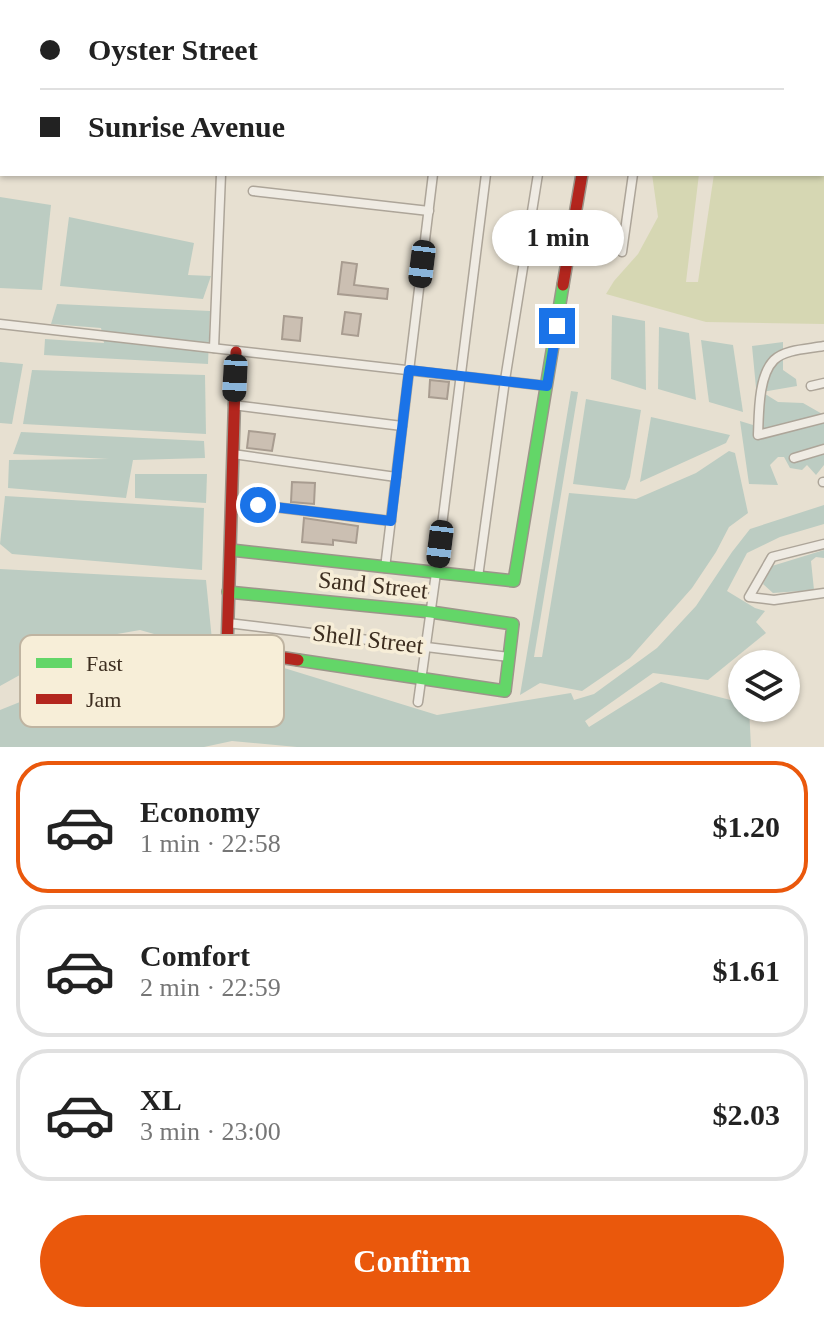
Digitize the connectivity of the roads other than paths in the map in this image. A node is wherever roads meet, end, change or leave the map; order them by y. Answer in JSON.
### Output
{"nodes":[{"id":1,"x":221,"y":176,"type":"edge"},
{"id":2,"x":433,"y":176,"type":"edge"},
{"id":3,"x":486,"y":176,"type":"edge"},
{"id":4,"x":538,"y":176,"type":"edge"},
{"id":5,"x":578,"y":176,"type":"edge"},
{"id":6,"x":633,"y":176,"type":"edge"},
{"id":7,"x":253,"y":191,"type":"dead end"},
{"id":8,"x":429,"y":211,"type":"junction"},
{"id":9,"x":622,"y":252,"type":"dead end"},
{"id":10,"x":0,"y":324,"type":"edge"},
{"id":11,"x":824,"y":346,"type":"edge"},
{"id":12,"x":214,"y":348,"type":"junction"},
{"id":13,"x":236,"y":352,"type":"junction"},
{"id":14,"x":409,"y":370,"type":"junction"},
{"id":15,"x":460,"y":375,"type":"junction"},
{"id":16,"x":505,"y":380,"type":"junction"},
{"id":17,"x":824,"y":383,"type":"edge"},
{"id":18,"x":547,"y":386,"type":"junction"},
{"id":19,"x":811,"y":386,"type":"dead end"},
{"id":20,"x":233,"y":405,"type":"junction"},
{"id":21,"x":824,"y":418,"type":"edge"},
{"id":22,"x":402,"y":426,"type":"junction"},
{"id":23,"x":824,"y":449,"type":"edge"},
{"id":24,"x":233,"y":454,"type":"junction"},
{"id":25,"x":794,"y":458,"type":"dead end"},
{"id":26,"x":396,"y":477,"type":"junction"},
{"id":27,"x":232,"y":502,"type":"junction"},
{"id":28,"x":391,"y":521,"type":"junction"},
{"id":29,"x":824,"y":544,"type":"edge"},
{"id":30,"x":231,"y":550,"type":"junction"},
{"id":31,"x":385,"y":568,"type":"junction"},
{"id":32,"x":436,"y":573,"type":"junction"},
{"id":33,"x":478,"y":577,"type":"junction"},
{"id":34,"x":228,"y":592,"type":"junction"},
{"id":35,"x":824,"y":593,"type":"edge"},
{"id":36,"x":431,"y":612,"type":"junction"},
{"id":37,"x":228,"y":623,"type":"junction"},
{"id":38,"x":228,"y":635,"type":"edge"},
{"id":39,"x":426,"y":646,"type":"junction"},
{"id":40,"x":284,"y":657,"type":"edge"},
{"id":41,"x":509,"y":657,"type":"junction"},
{"id":42,"x":422,"y":678,"type":"junction"},
{"id":43,"x":418,"y":702,"type":"dead end"}],
"edges":[{"from":1,"to":12,"type":"street"},
{"from":2,"to":8,"type":"street"},
{"from":3,"to":15,"type":"street"},
{"from":4,"to":16,"type":"street"},
{"from":5,"to":18,"type":"street"},
{"from":6,"to":9,"type":"street"},
{"from":7,"to":8,"type":"street"},
{"from":8,"to":14,"type":"street"},
{"from":10,"to":12,"type":"street"},
{"from":11,"to":21,"type":"street"},
{"from":12,"to":13,"type":"street"},
{"from":13,"to":14,"type":"street"},
{"from":13,"to":20,"type":"street"},
{"from":14,"to":15,"type":"street"},
{"from":14,"to":22,"type":"street"},
{"from":15,"to":16,"type":"street"},
{"from":15,"to":32,"type":"street"},
{"from":16,"to":18,"type":"street"},
{"from":16,"to":33,"type":"street"},
{"from":17,"to":19,"type":"street"},
{"from":18,"to":33,"type":"street"},
{"from":20,"to":22,"type":"street"},
{"from":20,"to":24,"type":"street"},
{"from":22,"to":26,"type":"street"},
{"from":23,"to":25,"type":"street"},
{"from":24,"to":26,"type":"street"},
{"from":24,"to":27,"type":"street"},
{"from":26,"to":28,"type":"street"},
{"from":27,"to":28,"type":"street"},
{"from":27,"to":30,"type":"street"},
{"from":28,"to":31,"type":"street"},
{"from":29,"to":35,"type":"street"},
{"from":30,"to":31,"type":"street"},
{"from":30,"to":34,"type":"street"},
{"from":31,"to":32,"type":"street"},
{"from":32,"to":33,"type":"street"},
{"from":32,"to":36,"type":"street"},
{"from":34,"to":36,"type":"street","name":"Sand Street"},
{"from":34,"to":37,"type":"street"},
{"from":36,"to":39,"type":"street"},
{"from":36,"to":41,"type":"street","name":"Sand Street"},
{"from":37,"to":38,"type":"street"},
{"from":37,"to":39,"type":"street","name":"Shell Street"},
{"from":39,"to":41,"type":"street","name":"Shell Street"},
{"from":39,"to":42,"type":"street"},
{"from":40,"to":42,"type":"street"},
{"from":41,"to":42,"type":"street"},
{"from":42,"to":43,"type":"street"}]}
